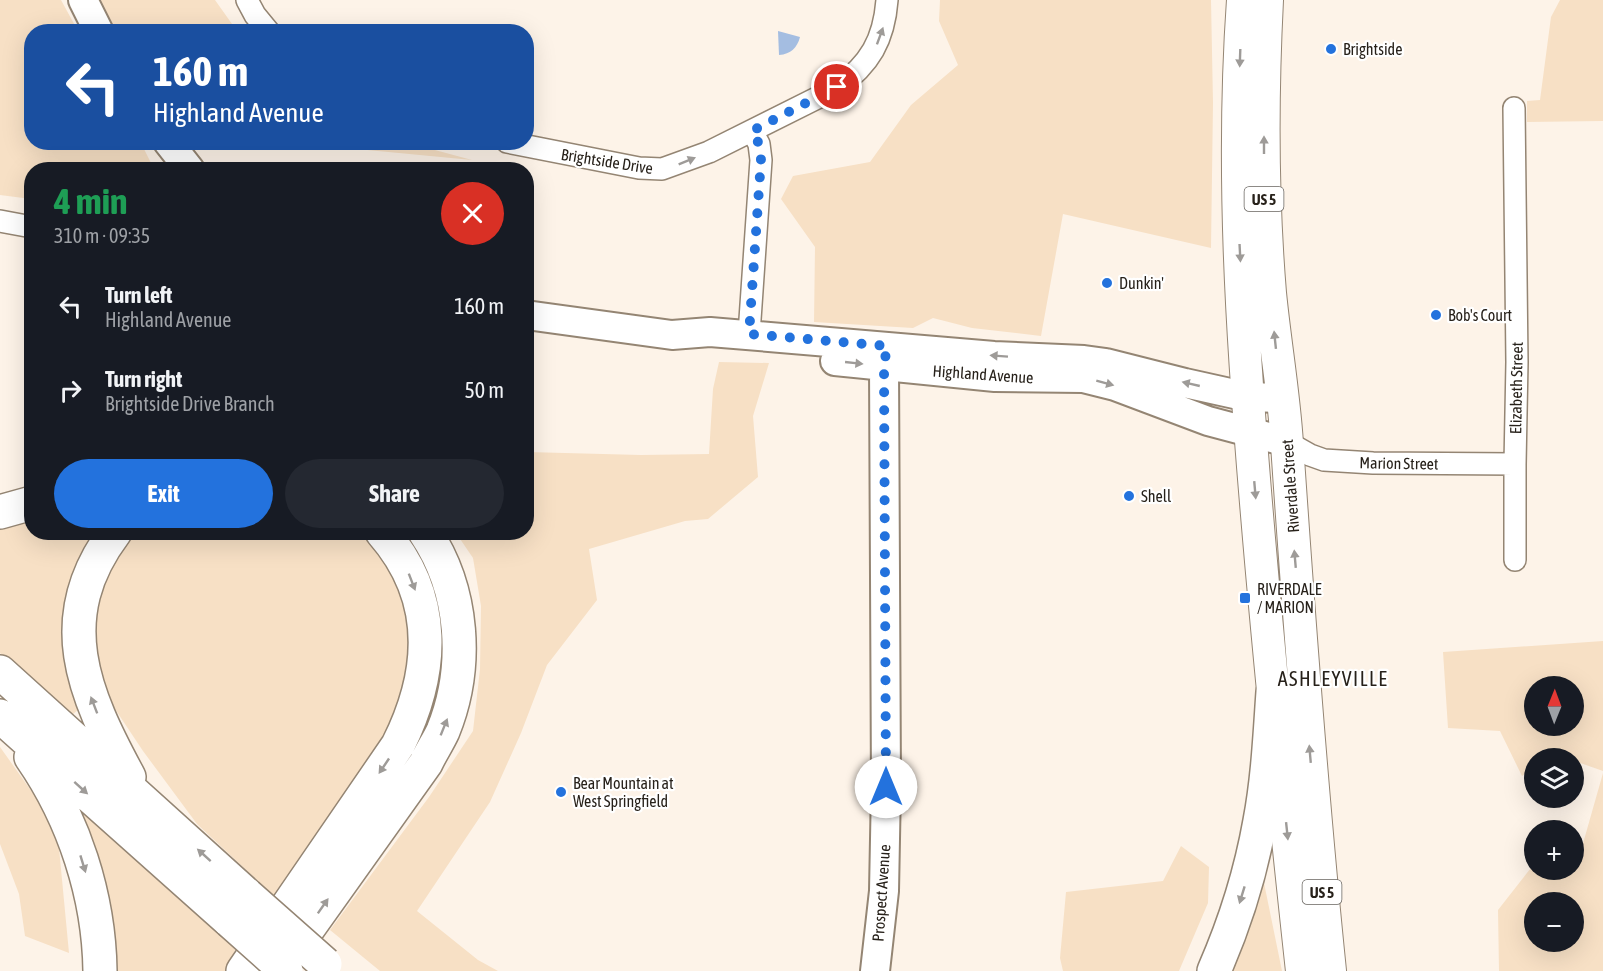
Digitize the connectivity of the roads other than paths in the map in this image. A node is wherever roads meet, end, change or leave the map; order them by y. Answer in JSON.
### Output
{"nodes":[{"id":1,"x":83,"y":0,"type":"edge"},
{"id":2,"x":247,"y":0,"type":"edge"},
{"id":3,"x":887,"y":0,"type":"edge"},
{"id":4,"x":1243,"y":0,"type":"edge"},
{"id":5,"x":1268,"y":0,"type":"edge"},
{"id":6,"x":95,"y":24,"type":"edge"},
{"id":7,"x":262,"y":24,"type":"edge"},
{"id":8,"x":1514,"y":108,"type":"dead end"},
{"id":9,"x":752,"y":131,"type":"junction"},
{"id":10,"x":534,"y":147,"type":"edge"},
{"id":11,"x":174,"y":150,"type":"edge"},
{"id":12,"x":184,"y":162,"type":"edge"},
{"id":13,"x":0,"y":221,"type":"edge"},
{"id":14,"x":24,"y":225,"type":"edge"},
{"id":15,"x":534,"y":316,"type":"edge"},
{"id":16,"x":749,"y":334,"type":"junction"},
{"id":17,"x":672,"y":335,"type":"junction"},
{"id":18,"x":886,"y":356,"type":"junction"},
{"id":19,"x":1248,"y":397,"type":"junction"},
{"id":20,"x":1282,"y":398,"type":"junction"},
{"id":21,"x":1250,"y":432,"type":"junction"},
{"id":22,"x":1287,"y":442,"type":"junction"},
{"id":23,"x":1515,"y":464,"type":"junction"},
{"id":24,"x":24,"y":505,"type":"edge"},
{"id":25,"x":0,"y":512,"type":"edge"},
{"id":26,"x":110,"y":540,"type":"edge"},
{"id":27,"x":387,"y":540,"type":"edge"},
{"id":28,"x":429,"y":540,"type":"edge"},
{"id":29,"x":1515,"y":560,"type":"dead end"},
{"id":30,"x":0,"y":672,"type":"edge"},
{"id":31,"x":1273,"y":692,"type":"junction"},
{"id":32,"x":3,"y":718,"type":"edge"},
{"id":33,"x":138,"y":795,"type":"junction"},
{"id":34,"x":239,"y":908,"type":"junction"},
{"id":35,"x":329,"y":967,"type":"edge"},
{"id":36,"x":100,"y":971,"type":"edge"},
{"id":37,"x":243,"y":971,"type":"edge"},
{"id":38,"x":278,"y":971,"type":"edge"},
{"id":39,"x":286,"y":971,"type":"edge"},
{"id":40,"x":875,"y":971,"type":"edge"},
{"id":41,"x":1214,"y":971,"type":"edge"},
{"id":42,"x":1302,"y":971,"type":"edge"},
{"id":43,"x":1330,"y":971,"type":"edge"}],
"edges":[{"from":1,"to":6,"type":"main road"},
{"from":2,"to":7,"type":"street"},
{"from":9,"to":3,"type":"street","name":"Brightside Drive","one_way":true},
{"from":4,"to":19,"type":"main road","number":"US 5","one_way":true},
{"from":20,"to":5,"type":"main road","name":"Riverdale Street","number":"US 5","one_way":true},
{"from":8,"to":23,"type":"street","name":"Elizabeth Street"},
{"from":10,"to":9,"type":"street","name":"Brightside Drive","one_way":true},
{"from":9,"to":16,"type":"street"},
{"from":11,"to":12,"type":"main road"},
{"from":13,"to":14,"type":"street"},
{"from":15,"to":17,"type":"main road","name":"Highland Avenue"},
{"from":16,"to":17,"type":"main road","name":"Highland Avenue"},
{"from":16,"to":18,"type":"main road","name":"Highland Avenue"},
{"from":17,"to":18,"type":"main road","name":"Highland Avenue","one_way":true},
{"from":19,"to":18,"type":"main road","name":"Highland Avenue","one_way":true},
{"from":18,"to":21,"type":"main road","name":"Highland Avenue","one_way":true},
{"from":18,"to":40,"type":"main road","name":"Prospect Avenue"},
{"from":19,"to":20,"type":"main road","name":"Highland Avenue"},
{"from":19,"to":21,"type":"main road","number":"US 5"},
{"from":20,"to":22,"type":"main road","name":"Riverdale Street","number":"US 5"},
{"from":21,"to":22,"type":"main road","name":"Highland Avenue"},
{"from":21,"to":31,"type":"main road","number":"US 5","one_way":true},
{"from":22,"to":23,"type":"street","name":"Marion Street"},
{"from":43,"to":22,"type":"main road","name":"Riverdale Street","number":"US 5","one_way":true},
{"from":23,"to":29,"type":"street","name":"Elizabeth Street"},
{"from":24,"to":25,"type":"highway"},
{"from":33,"to":26,"type":"highway","one_way":true},
{"from":27,"to":37,"type":"highway","one_way":true},
{"from":38,"to":28,"type":"highway","one_way":true},
{"from":30,"to":33,"type":"highway"},
{"from":31,"to":41,"type":"highway","one_way":true},
{"from":31,"to":42,"type":"main road","number":"US 5","one_way":true},
{"from":32,"to":34,"type":"highway","one_way":true},
{"from":32,"to":36,"type":"highway","one_way":true},
{"from":34,"to":33,"type":"highway","one_way":true},
{"from":34,"to":35,"type":"highway","bridge":true},
{"from":34,"to":39,"type":"highway","bridge":true}]}
